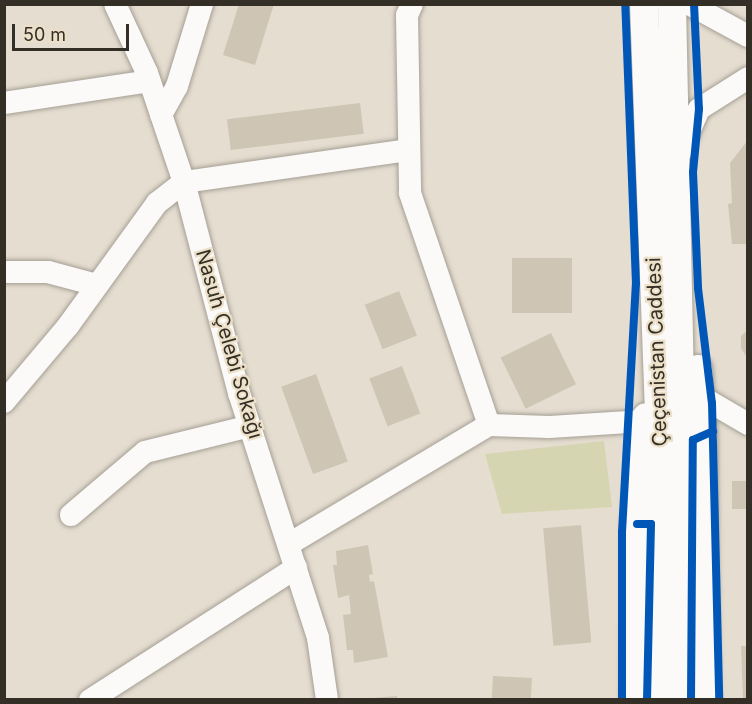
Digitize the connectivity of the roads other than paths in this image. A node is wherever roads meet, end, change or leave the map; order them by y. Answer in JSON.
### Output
{"nodes":[{"id":1,"x":115,"y":4,"type":"edge"},
{"id":2,"x":202,"y":4,"type":"edge"},
{"id":3,"x":412,"y":4,"type":"edge"},
{"id":4,"x":644,"y":4,"type":"edge"},
{"id":5,"x":672,"y":4,"type":"edge"},
{"id":6,"x":689,"y":4,"type":"edge"},
{"id":7,"x":747,"y":36,"type":"edge"},
{"id":8,"x":747,"y":78,"type":"edge"},
{"id":9,"x":149,"y":81,"type":"junction"},
{"id":10,"x":4,"y":103,"type":"edge"},
{"id":11,"x":161,"y":115,"type":"junction"},
{"id":12,"x":409,"y":150,"type":"junction"},
{"id":13,"x":676,"y":164,"type":"junction"},
{"id":14,"x":184,"y":182,"type":"junction"},
{"id":15,"x":4,"y":272,"type":"edge"},
{"id":16,"x":97,"y":285,"type":"junction"},
{"id":17,"x":656,"y":350,"type":"junction"},
{"id":18,"x":700,"y":396,"type":"junction"},
{"id":19,"x":4,"y":402,"type":"edge"},
{"id":20,"x":645,"y":421,"type":"junction"},
{"id":21,"x":747,"y":424,"type":"edge"},
{"id":22,"x":489,"y":425,"type":"junction"},
{"id":23,"x":250,"y":426,"type":"junction"},
{"id":24,"x":71,"y":515,"type":"dead end"},
{"id":25,"x":289,"y":544,"type":"junction"},
{"id":26,"x":297,"y":568,"type":"junction"},
{"id":27,"x":327,"y":694,"type":"edge"},
{"id":28,"x":90,"y":699,"type":"edge"},
{"id":29,"x":635,"y":699,"type":"edge"},
{"id":30,"x":657,"y":699,"type":"edge"},
{"id":31,"x":679,"y":699,"type":"edge"},
{"id":32,"x":705,"y":699,"type":"edge"}],
"edges":[{"from":1,"to":9,"type":"street","name":"Nasuh Çelebi Sokağı"},
{"from":2,"to":11,"type":"street"},
{"from":3,"to":12,"type":"street"},
{"from":4,"to":17,"type":"main road","name":"Çeçenistan Caddesi"},
{"from":5,"to":13,"type":"main road","name":"Çeçenistan Caddesi"},
{"from":6,"to":7,"type":"street"},
{"from":8,"to":13,"type":"street"},
{"from":9,"to":10,"type":"street"},
{"from":9,"to":11,"type":"street","name":"Nasuh Çelebi Sokağı"},
{"from":11,"to":14,"type":"street","name":"Nasuh Çelebi Sokağı"},
{"from":12,"to":14,"type":"street"},
{"from":12,"to":22,"type":"street"},
{"from":13,"to":18,"type":"main road"},
{"from":13,"to":31,"type":"main road","name":"Çeçenistan Caddesi"},
{"from":14,"to":16,"type":"street"},
{"from":14,"to":23,"type":"street","name":"Nasuh Çelebi Sokağı"},
{"from":15,"to":16,"type":"street"},
{"from":16,"to":19,"type":"street"},
{"from":17,"to":20,"type":"main road"},
{"from":17,"to":30,"type":"main road","name":"Çeçenistan Caddesi"},
{"from":18,"to":21,"type":"street"},
{"from":18,"to":32,"type":"main road"},
{"from":20,"to":22,"type":"street"},
{"from":20,"to":29,"type":"main road"},
{"from":22,"to":25,"type":"street"},
{"from":23,"to":24,"type":"street"},
{"from":23,"to":25,"type":"street","name":"Nasuh Çelebi Sokağı"},
{"from":25,"to":26,"type":"street","name":"Nasuh Çelebi Sokağı"},
{"from":26,"to":27,"type":"street","name":"Nasuh Çelebi Sokağı"},
{"from":26,"to":28,"type":"street"}]}
